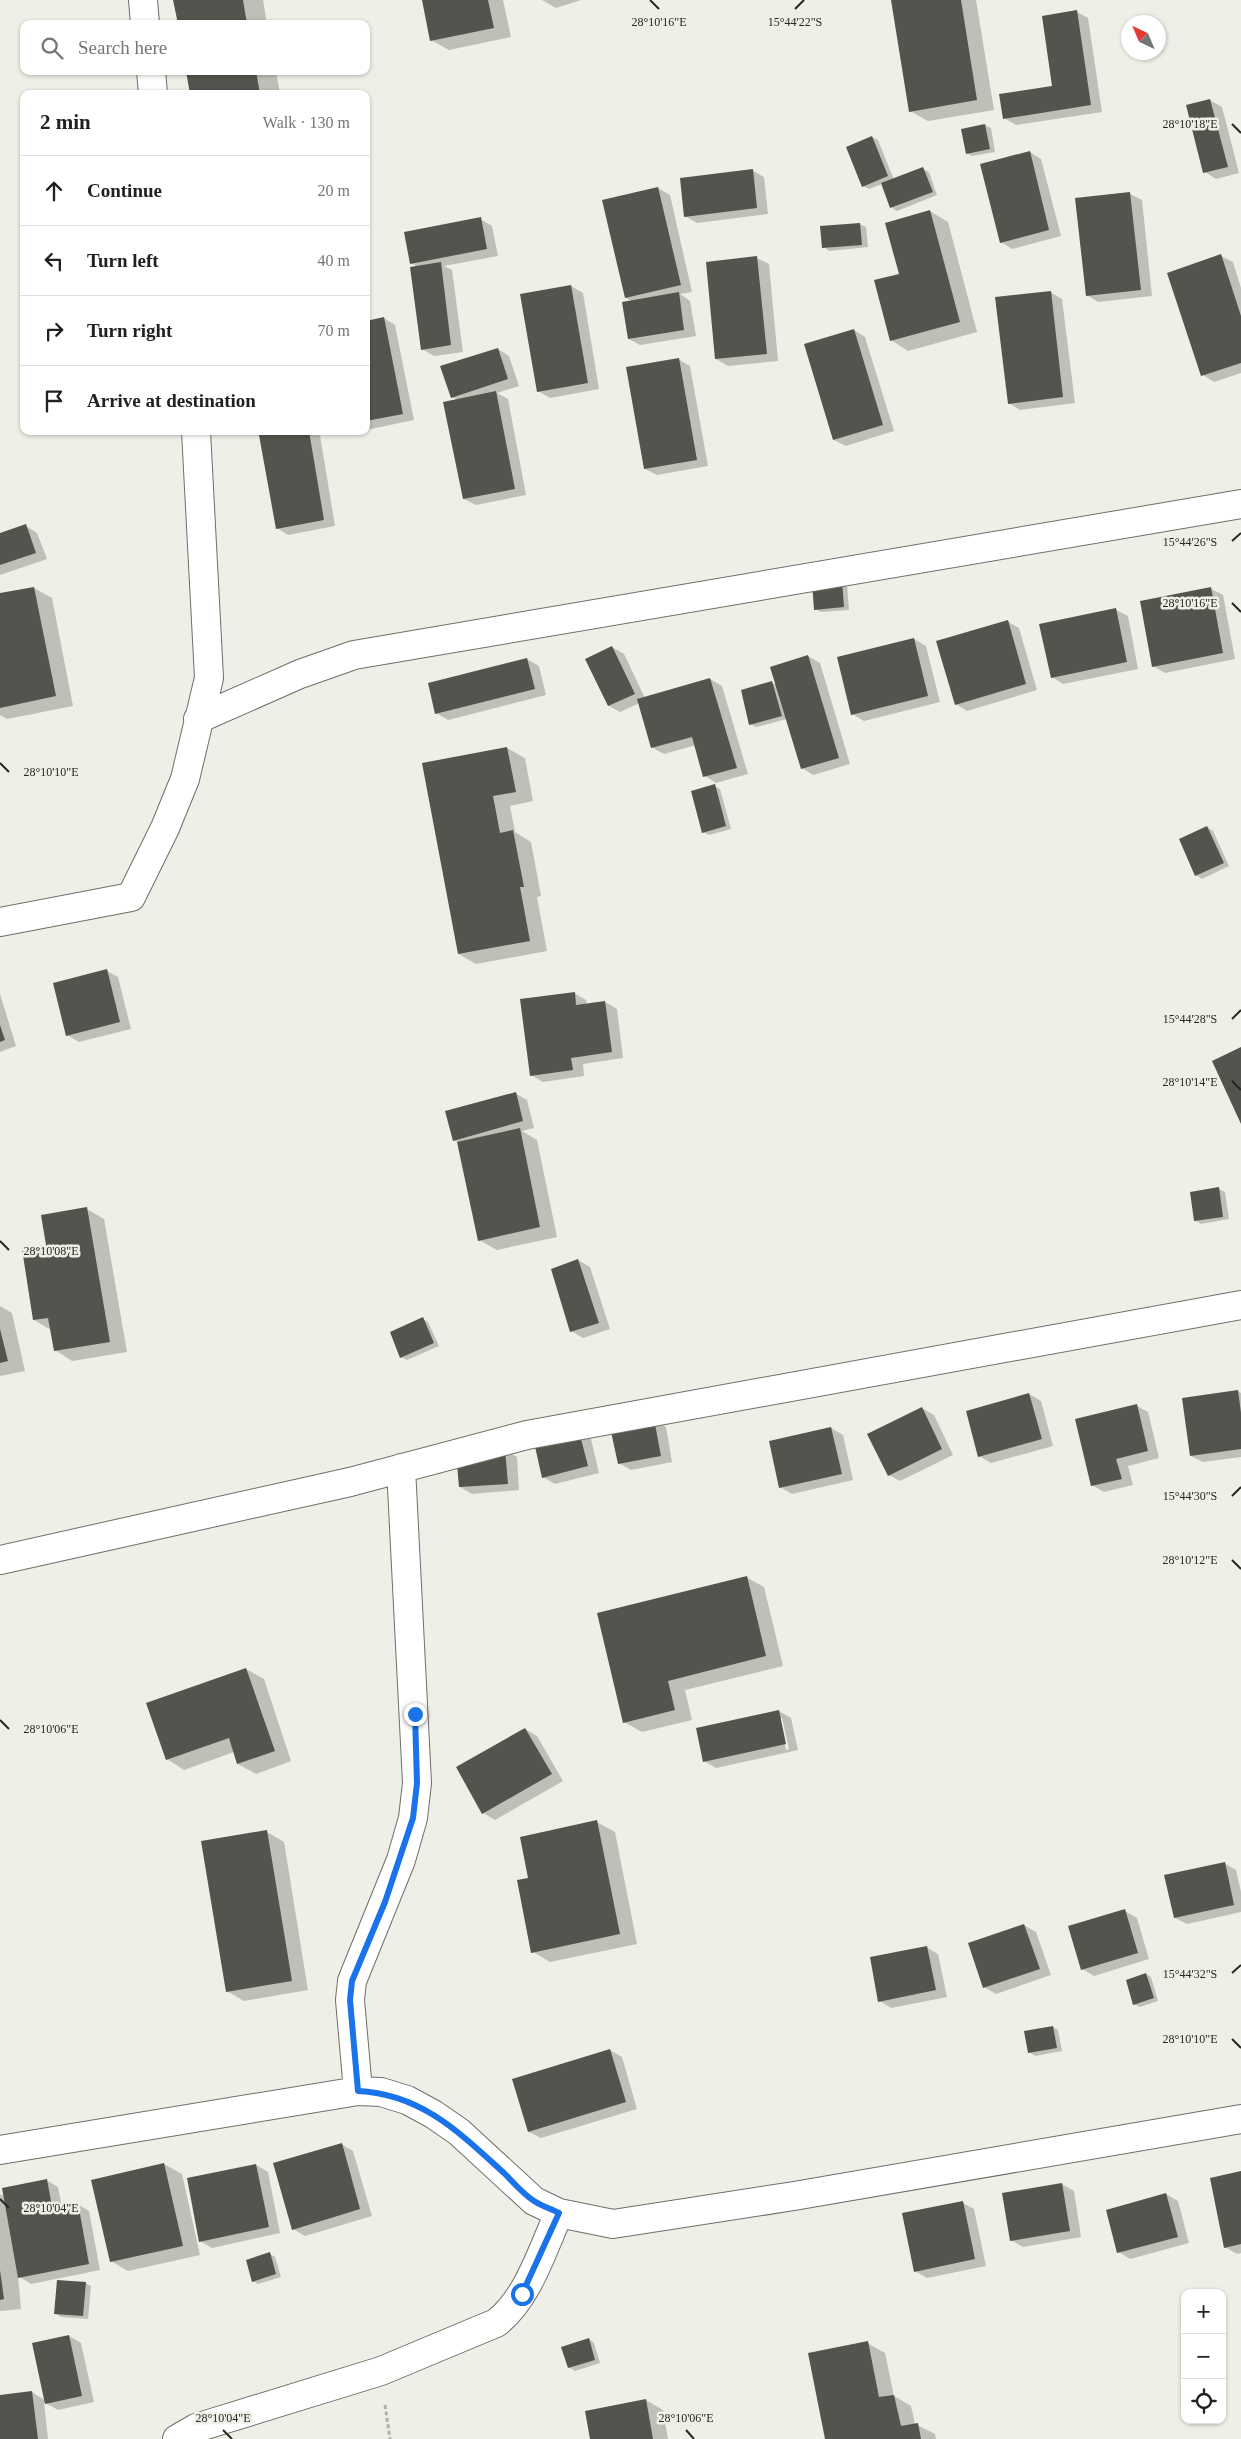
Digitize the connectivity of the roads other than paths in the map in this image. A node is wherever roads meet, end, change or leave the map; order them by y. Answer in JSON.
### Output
{"nodes":[{"id":1,"x":143,"y":0,"type":"edge"},
{"id":2,"x":145,"y":20,"type":"edge"},
{"id":3,"x":151,"y":75,"type":"edge"},
{"id":4,"x":152,"y":90,"type":"edge"},
{"id":5,"x":196,"y":435,"type":"edge"},
{"id":6,"x":1241,"y":504,"type":"edge"},
{"id":7,"x":198,"y":719,"type":"junction"},
{"id":8,"x":0,"y":922,"type":"edge"},
{"id":9,"x":1241,"y":1306,"type":"edge"},
{"id":10,"x":402,"y":1468,"type":"junction"},
{"id":11,"x":0,"y":1560,"type":"edge"},
{"id":12,"x":358,"y":2091,"type":"junction"},
{"id":13,"x":1241,"y":2119,"type":"edge"},
{"id":14,"x":0,"y":2150,"type":"edge"},
{"id":15,"x":559,"y":2213,"type":"junction"},
{"id":16,"x":177,"y":2439,"type":"edge"}],
"edges":[{"from":1,"to":2,"type":"street"},
{"from":3,"to":4,"type":"street"},
{"from":5,"to":7,"type":"street"},
{"from":6,"to":7,"type":"street"},
{"from":7,"to":8,"type":"street"},
{"from":9,"to":10,"type":"street"},
{"from":10,"to":11,"type":"street"},
{"from":10,"to":12,"type":"street"},
{"from":12,"to":14,"type":"street"},
{"from":12,"to":15,"type":"street"},
{"from":13,"to":15,"type":"street"},
{"from":15,"to":16,"type":"street"}]}
